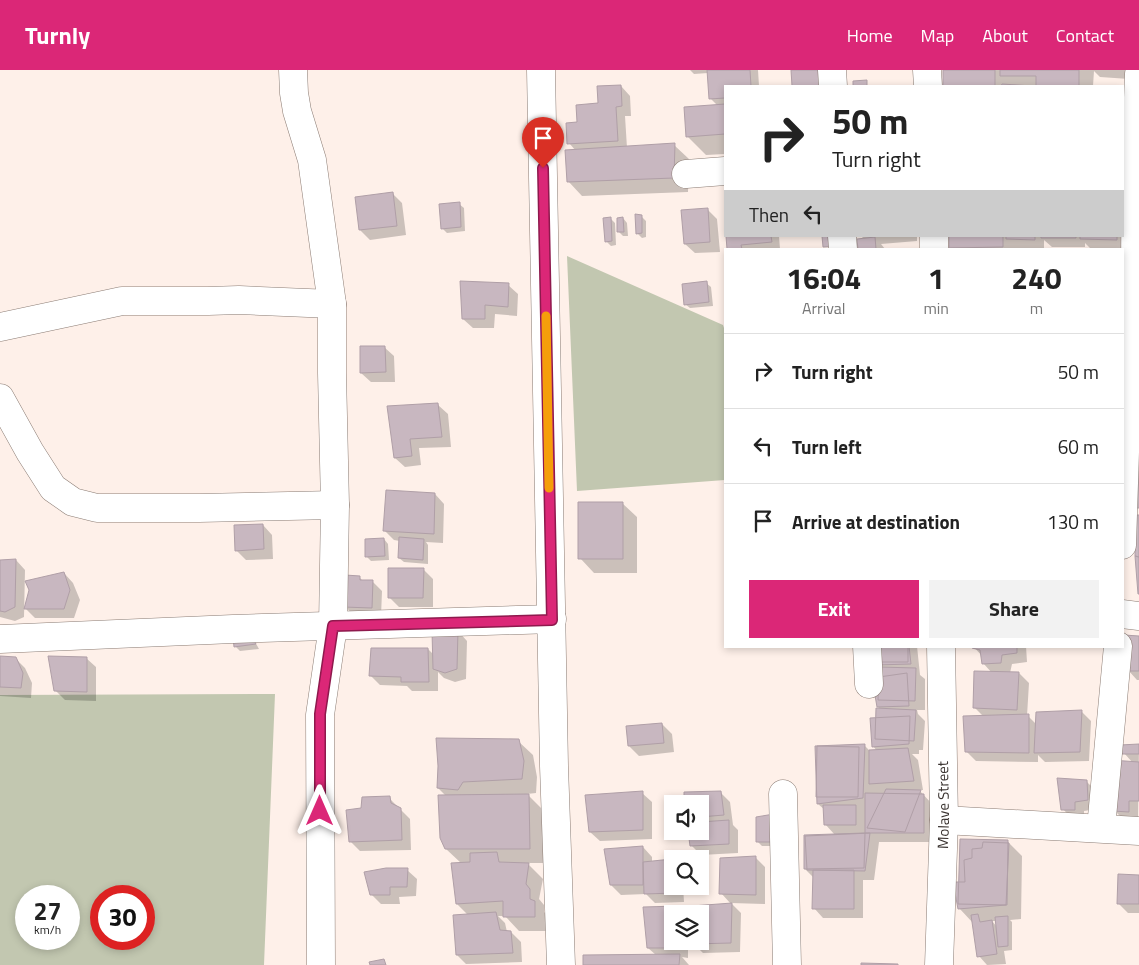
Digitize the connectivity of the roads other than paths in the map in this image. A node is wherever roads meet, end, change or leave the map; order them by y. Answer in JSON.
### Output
{"nodes":[{"id":1,"x":293,"y":70,"type":"edge"},
{"id":2,"x":541,"y":70,"type":"edge"},
{"id":3,"x":832,"y":70,"type":"edge"},
{"id":4,"x":927,"y":70,"type":"edge"},
{"id":5,"x":1139,"y":74,"type":"edge"},
{"id":6,"x":833,"y":85,"type":"edge"},
{"id":7,"x":928,"y":85,"type":"edge"},
{"id":8,"x":1129,"y":144,"type":"edge"},
{"id":9,"x":724,"y":171,"type":"edge"},
{"id":10,"x":686,"y":174,"type":"dead end"},
{"id":11,"x":1129,"y":266,"type":"edge"},
{"id":12,"x":332,"y":304,"type":"junction"},
{"id":13,"x":0,"y":327,"type":"edge"},
{"id":14,"x":1125,"y":390,"type":"edge"},
{"id":15,"x":0,"y":398,"type":"edge"},
{"id":16,"x":1124,"y":442,"type":"edge"},
{"id":17,"x":335,"y":505,"type":"junction"},
{"id":18,"x":1124,"y":614,"type":"edge"},
{"id":19,"x":1139,"y":616,"type":"edge"},
{"id":20,"x":552,"y":620,"type":"junction"},
{"id":21,"x":333,"y":626,"type":"junction"},
{"id":22,"x":0,"y":640,"type":"edge"},
{"id":23,"x":867,"y":648,"type":"edge"},
{"id":24,"x":942,"y":648,"type":"edge"},
{"id":25,"x":1118,"y":648,"type":"edge"},
{"id":26,"x":869,"y":684,"type":"dead end"},
{"id":27,"x":783,"y":794,"type":"dead end"},
{"id":28,"x":944,"y":820,"type":"junction"},
{"id":29,"x":1101,"y":828,"type":"junction"},
{"id":30,"x":1139,"y":831,"type":"edge"},
{"id":31,"x":321,"y":965,"type":"edge"},
{"id":32,"x":561,"y":965,"type":"edge"},
{"id":33,"x":787,"y":965,"type":"edge"},
{"id":34,"x":939,"y":965,"type":"edge"}],
"edges":[{"from":1,"to":12,"type":"street"},
{"from":2,"to":20,"type":"street"},
{"from":3,"to":6,"type":"street"},
{"from":4,"to":7,"type":"street"},
{"from":5,"to":8,"type":"street"},
{"from":8,"to":11,"type":"street"},
{"from":9,"to":10,"type":"street"},
{"from":11,"to":14,"type":"street"},
{"from":12,"to":13,"type":"street"},
{"from":12,"to":17,"type":"street"},
{"from":14,"to":16,"type":"street"},
{"from":15,"to":17,"type":"street"},
{"from":17,"to":21,"type":"street"},
{"from":18,"to":19,"type":"street"},
{"from":20,"to":21,"type":"street"},
{"from":20,"to":32,"type":"street"},
{"from":21,"to":22,"type":"street"},
{"from":21,"to":31,"type":"street"},
{"from":23,"to":26,"type":"street"},
{"from":24,"to":28,"type":"street","name":"Molave Street"},
{"from":25,"to":29,"type":"street"},
{"from":27,"to":33,"type":"street"},
{"from":28,"to":29,"type":"street"},
{"from":28,"to":34,"type":"street","name":"Molave Street"},
{"from":29,"to":30,"type":"street"}]}
